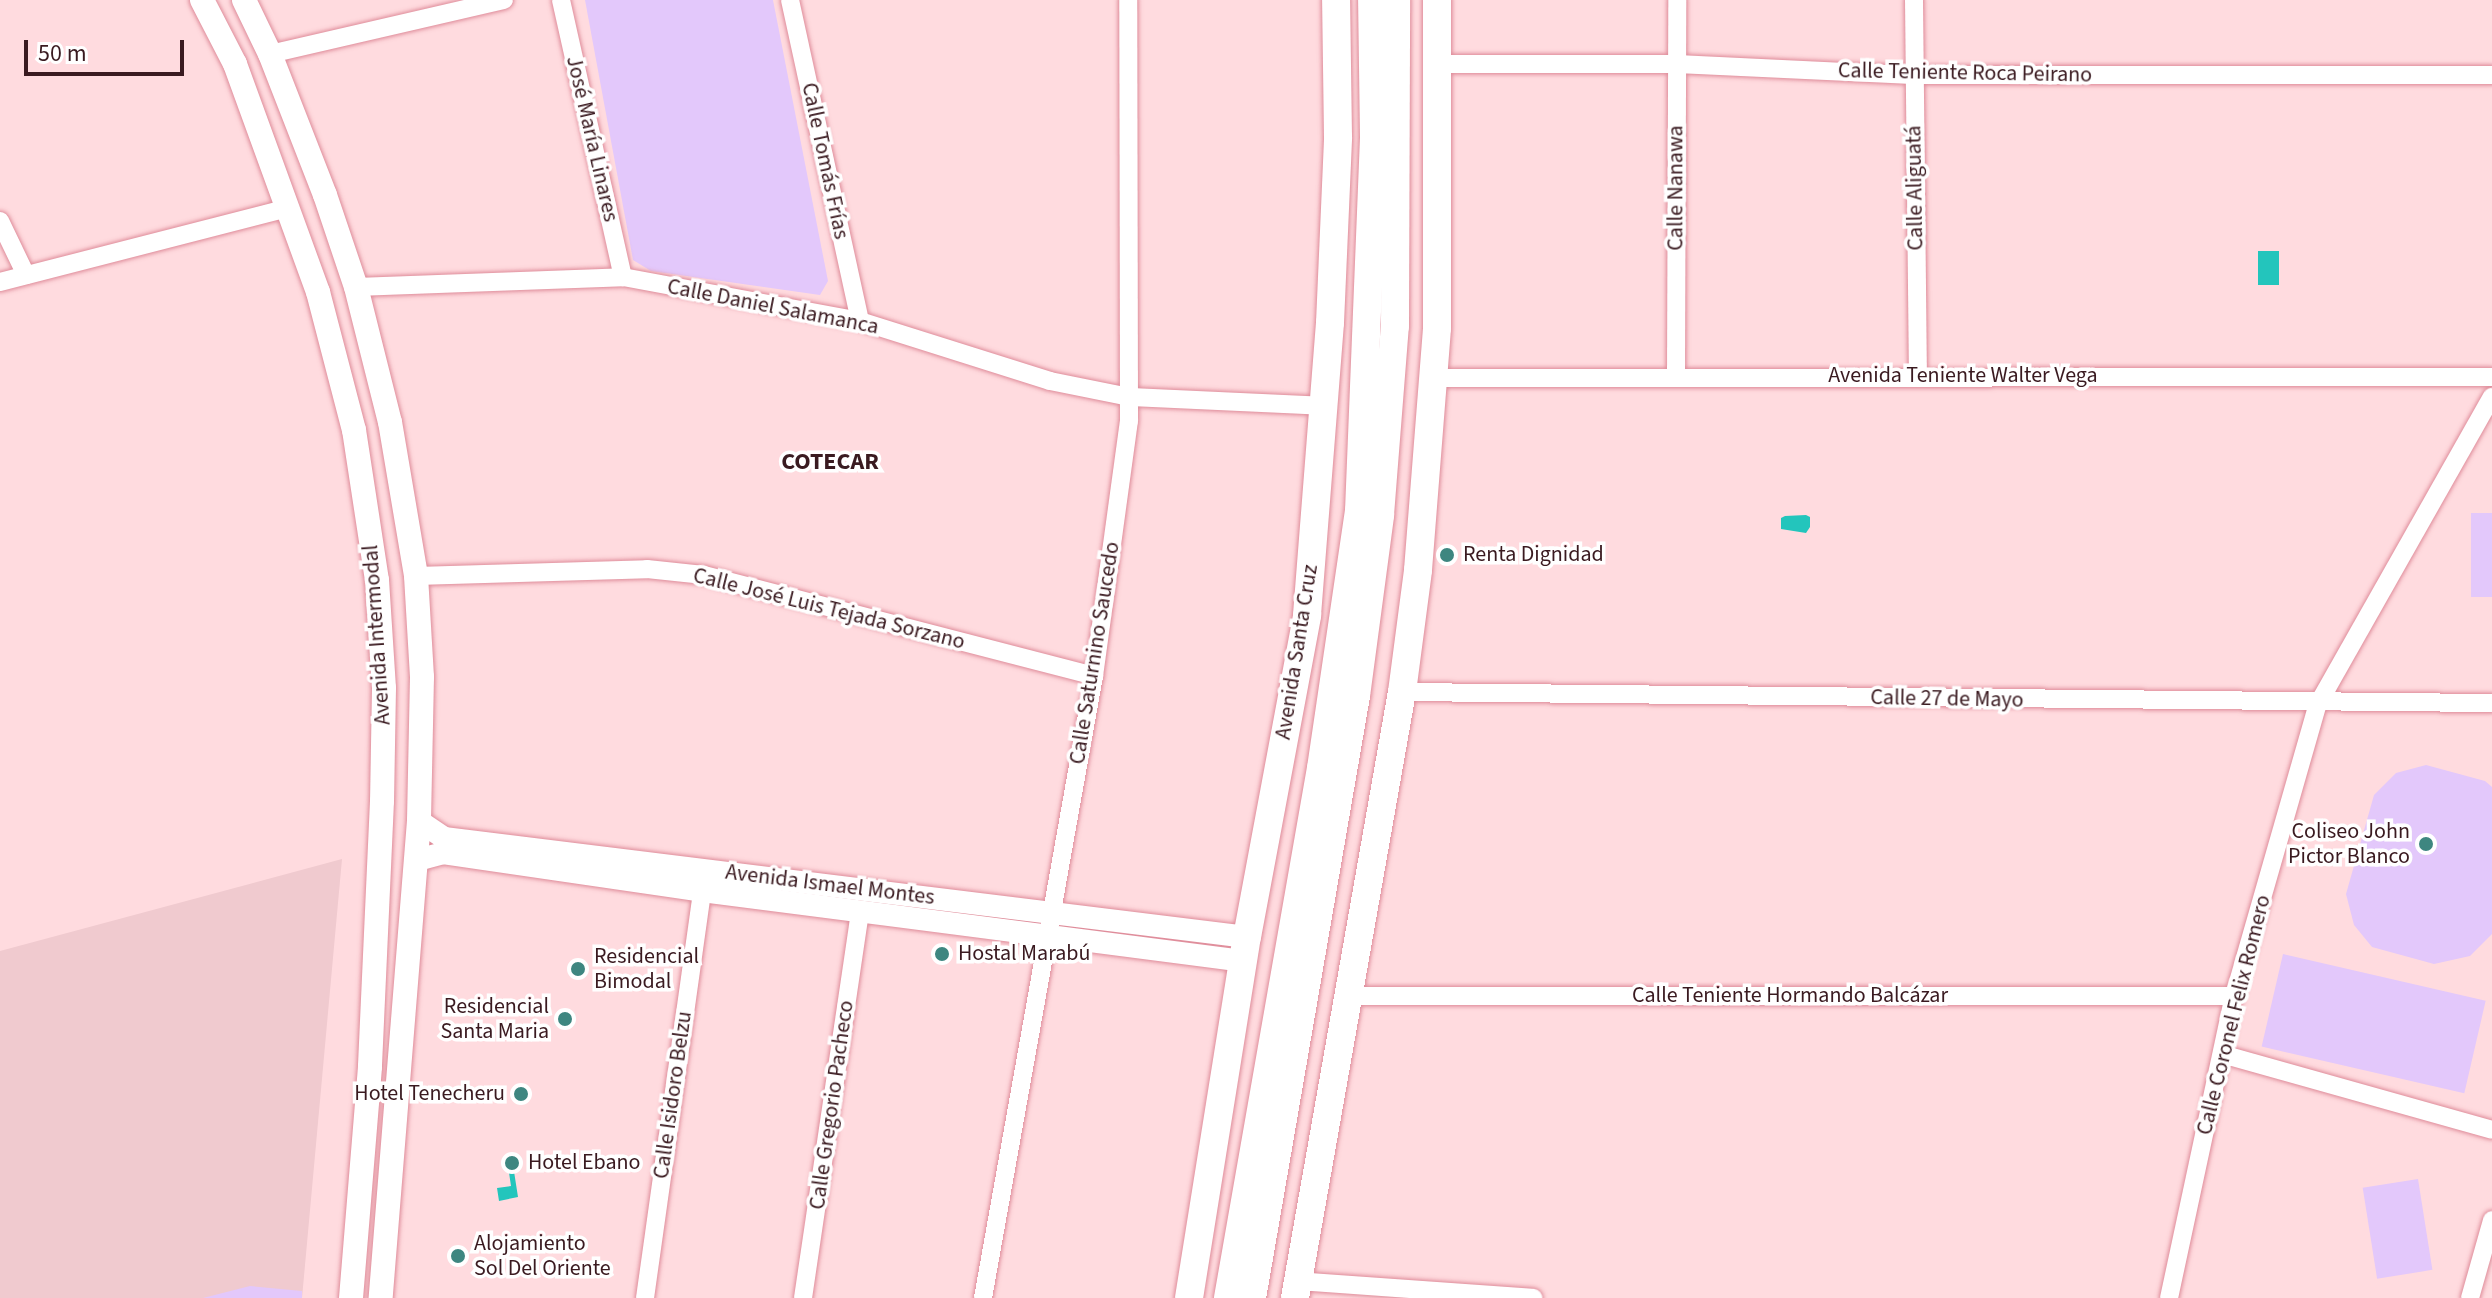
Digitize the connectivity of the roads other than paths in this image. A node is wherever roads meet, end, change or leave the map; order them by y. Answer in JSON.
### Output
{"nodes":[{"id":1,"x":202,"y":0,"type":"edge"},
{"id":2,"x":244,"y":0,"type":"edge"},
{"id":3,"x":504,"y":0,"type":"edge"},
{"id":4,"x":561,"y":0,"type":"edge"},
{"id":5,"x":790,"y":0,"type":"edge"},
{"id":6,"x":1128,"y":0,"type":"edge"},
{"id":7,"x":1336,"y":0,"type":"edge"},
{"id":8,"x":1437,"y":0,"type":"edge"},
{"id":9,"x":1677,"y":0,"type":"edge"},
{"id":10,"x":1914,"y":0,"type":"edge"},
{"id":11,"x":1380,"y":1,"type":"edge"},
{"id":12,"x":270,"y":54,"type":"junction"},
{"id":13,"x":1438,"y":64,"type":"junction"},
{"id":14,"x":1677,"y":64,"type":"junction"},
{"id":15,"x":1913,"y":75,"type":"junction"},
{"id":16,"x":2492,"y":75,"type":"edge"},
{"id":17,"x":1338,"y":137,"type":"junction"},
{"id":18,"x":1395,"y":154,"type":"junction"},
{"id":19,"x":289,"y":208,"type":"junction"},
{"id":20,"x":0,"y":221,"type":"edge"},
{"id":21,"x":26,"y":275,"type":"junction"},
{"id":22,"x":623,"y":277,"type":"junction"},
{"id":23,"x":0,"y":282,"type":"edge"},
{"id":24,"x":356,"y":287,"type":"junction"},
{"id":25,"x":860,"y":321,"type":"junction"},
{"id":26,"x":1676,"y":375,"type":"junction"},
{"id":27,"x":1918,"y":375,"type":"junction"},
{"id":28,"x":2492,"y":377,"type":"edge"},
{"id":29,"x":1435,"y":378,"type":"junction"},
{"id":30,"x":1129,"y":397,"type":"junction"},
{"id":31,"x":2492,"y":397,"type":"edge"},
{"id":32,"x":1324,"y":406,"type":"junction"},
{"id":33,"x":390,"y":422,"type":"junction"},
{"id":34,"x":354,"y":430,"type":"junction"},
{"id":35,"x":416,"y":576,"type":"junction"},
{"id":36,"x":1094,"y":676,"type":"junction"},
{"id":37,"x":1402,"y":692,"type":"junction"},
{"id":38,"x":2492,"y":703,"type":"edge"},
{"id":39,"x":2318,"y":704,"type":"junction"},
{"id":40,"x":419,"y":821,"type":"junction"},
{"id":41,"x":417,"y":860,"type":"junction"},
{"id":42,"x":702,"y":891,"type":"junction"},
{"id":43,"x":860,"y":911,"type":"junction"},
{"id":44,"x":1049,"y":912,"type":"junction"},
{"id":45,"x":1046,"y":936,"type":"junction"},
{"id":46,"x":1246,"y":949,"type":"junction"},
{"id":47,"x":1347,"y":996,"type":"junction"},
{"id":48,"x":2234,"y":996,"type":"junction"},
{"id":49,"x":2222,"y":1054,"type":"junction"},
{"id":50,"x":2492,"y":1130,"type":"edge"},
{"id":51,"x":2492,"y":1220,"type":"edge"},
{"id":52,"x":383,"y":1267,"type":"junction"},
{"id":53,"x":1296,"y":1289,"type":"edge"},
{"id":54,"x":351,"y":1298,"type":"edge"},
{"id":55,"x":381,"y":1298,"type":"edge"},
{"id":56,"x":388,"y":1298,"type":"edge"},
{"id":57,"x":645,"y":1298,"type":"edge"},
{"id":58,"x":803,"y":1298,"type":"edge"},
{"id":59,"x":983,"y":1298,"type":"edge"},
{"id":60,"x":1189,"y":1298,"type":"edge"},
{"id":61,"x":1228,"y":1298,"type":"edge"},
{"id":62,"x":1252,"y":1298,"type":"edge"},
{"id":63,"x":1533,"y":1298,"type":"edge"},
{"id":64,"x":2169,"y":1298,"type":"edge"},
{"id":65,"x":2470,"y":1298,"type":"edge"}],
"edges":[{"from":1,"to":19,"type":"main road","name":"Avenida Intermodal"},
{"from":2,"to":12,"type":"main road","name":"Avenida Intermodal"},
{"from":3,"to":12,"type":"street"},
{"from":4,"to":22,"type":"street","name":"José María Linares"},
{"from":5,"to":25,"type":"street","name":"Calle Tomás Frías"},
{"from":6,"to":30,"type":"street","name":"Calle Saturnino Saucedo"},
{"from":7,"to":17,"type":"main road","name":"Avenida Santa Cruz"},
{"from":8,"to":13,"type":"main road"},
{"from":9,"to":14,"type":"street","name":"Calle Nanawa"},
{"from":10,"to":15,"type":"street","name":"Calle Aliguatá"},
{"from":11,"to":17,"type":"main road"},
{"from":11,"to":18,"type":"main road"},
{"from":11,"to":61,"type":"main road","name":"Avenida Santa Cruz"},
{"from":12,"to":24,"type":"main road","name":"Avenida Intermodal"},
{"from":13,"to":14,"type":"street","name":"Calle Teniente Roca Peirano"},
{"from":13,"to":18,"type":"main road"},
{"from":13,"to":29,"type":"main road"},
{"from":14,"to":15,"type":"street","name":"Calle Teniente Roca Peirano"},
{"from":14,"to":26,"type":"street","name":"Calle Nanawa"},
{"from":15,"to":16,"type":"street","name":"Calle Teniente Roca Peirano"},
{"from":15,"to":27,"type":"street","name":"Calle Aliguatá"},
{"from":17,"to":32,"type":"main road","name":"Avenida Santa Cruz"},
{"from":18,"to":62,"type":"main road"},
{"from":19,"to":21,"type":"street"},
{"from":19,"to":34,"type":"main road","name":"Avenida Intermodal"},
{"from":20,"to":21,"type":"street"},
{"from":21,"to":23,"type":"street"},
{"from":22,"to":24,"type":"street","name":"Calle Daniel Salamanca"},
{"from":22,"to":25,"type":"street","name":"Calle Daniel Salamanca"},
{"from":24,"to":33,"type":"main road","name":"Avenida Intermodal"},
{"from":25,"to":30,"type":"street","name":"Calle Daniel Salamanca"},
{"from":26,"to":27,"type":"street","name":"Avenida Teniente Walter Vega"},
{"from":26,"to":29,"type":"street","name":"Avenida Teniente Walter Vega"},
{"from":27,"to":28,"type":"street","name":"Avenida Teniente Walter Vega"},
{"from":29,"to":37,"type":"main road"},
{"from":30,"to":32,"type":"street","name":"Calle Daniel Salamanca"},
{"from":30,"to":36,"type":"street","name":"Calle Saturnino Saucedo"},
{"from":31,"to":39,"type":"street","name":"Calle Coronel Felix Romero"},
{"from":32,"to":46,"type":"main road","name":"Avenida Santa Cruz"},
{"from":33,"to":34,"type":"main road"},
{"from":33,"to":35,"type":"main road","name":"Avenida Intermodal"},
{"from":34,"to":54,"type":"main road","name":"Avenida Intermodal"},
{"from":35,"to":36,"type":"street","name":"Calle José Luis Tejada Sorzano"},
{"from":35,"to":40,"type":"main road","name":"Avenida Intermodal"},
{"from":36,"to":44,"type":"street","name":"Calle Saturnino Saucedo"},
{"from":37,"to":39,"type":"street","name":"Calle 27 de Mayo"},
{"from":37,"to":47,"type":"main road"},
{"from":38,"to":39,"type":"street","name":"Calle 27 de Mayo"},
{"from":39,"to":48,"type":"street","name":"Calle Coronel Felix Romero"},
{"from":40,"to":41,"type":"main road","name":"Avenida Intermodal"},
{"from":40,"to":44,"type":"street","name":"Avenida Ismael Montes"},
{"from":41,"to":42,"type":"street","name":"Avenida Ismael Montes"},
{"from":41,"to":52,"type":"main road","name":"Avenida Intermodal"},
{"from":42,"to":43,"type":"street","name":"Avenida Ismael Montes"},
{"from":42,"to":57,"type":"street","name":"Calle Isidoro Belzu"},
{"from":43,"to":45,"type":"street","name":"Avenida Ismael Montes"},
{"from":43,"to":58,"type":"street","name":"Calle Gregorio Pacheco"},
{"from":44,"to":45,"type":"street","name":"Calle Saturnino Saucedo"},
{"from":44,"to":46,"type":"street","name":"Avenida Ismael Montes"},
{"from":45,"to":46,"type":"street","name":"Avenida Ismael Montes"},
{"from":45,"to":59,"type":"street","name":"Calle Saturnino Saucedo"},
{"from":46,"to":60,"type":"main road","name":"Avenida Santa Cruz"},
{"from":47,"to":48,"type":"street","name":"Calle Teniente Hormando Balcázar"},
{"from":47,"to":53,"type":"main road"},
{"from":48,"to":49,"type":"street","name":"Calle Coronel Felix Romero"},
{"from":49,"to":50,"type":"street"},
{"from":49,"to":64,"type":"street","name":"Calle Coronel Felix Romero"},
{"from":51,"to":65,"type":"street"},
{"from":52,"to":55,"type":"main road","name":"Avenida Intermodal"},
{"from":52,"to":56,"type":"street"},
{"from":53,"to":63,"type":"street"}]}
